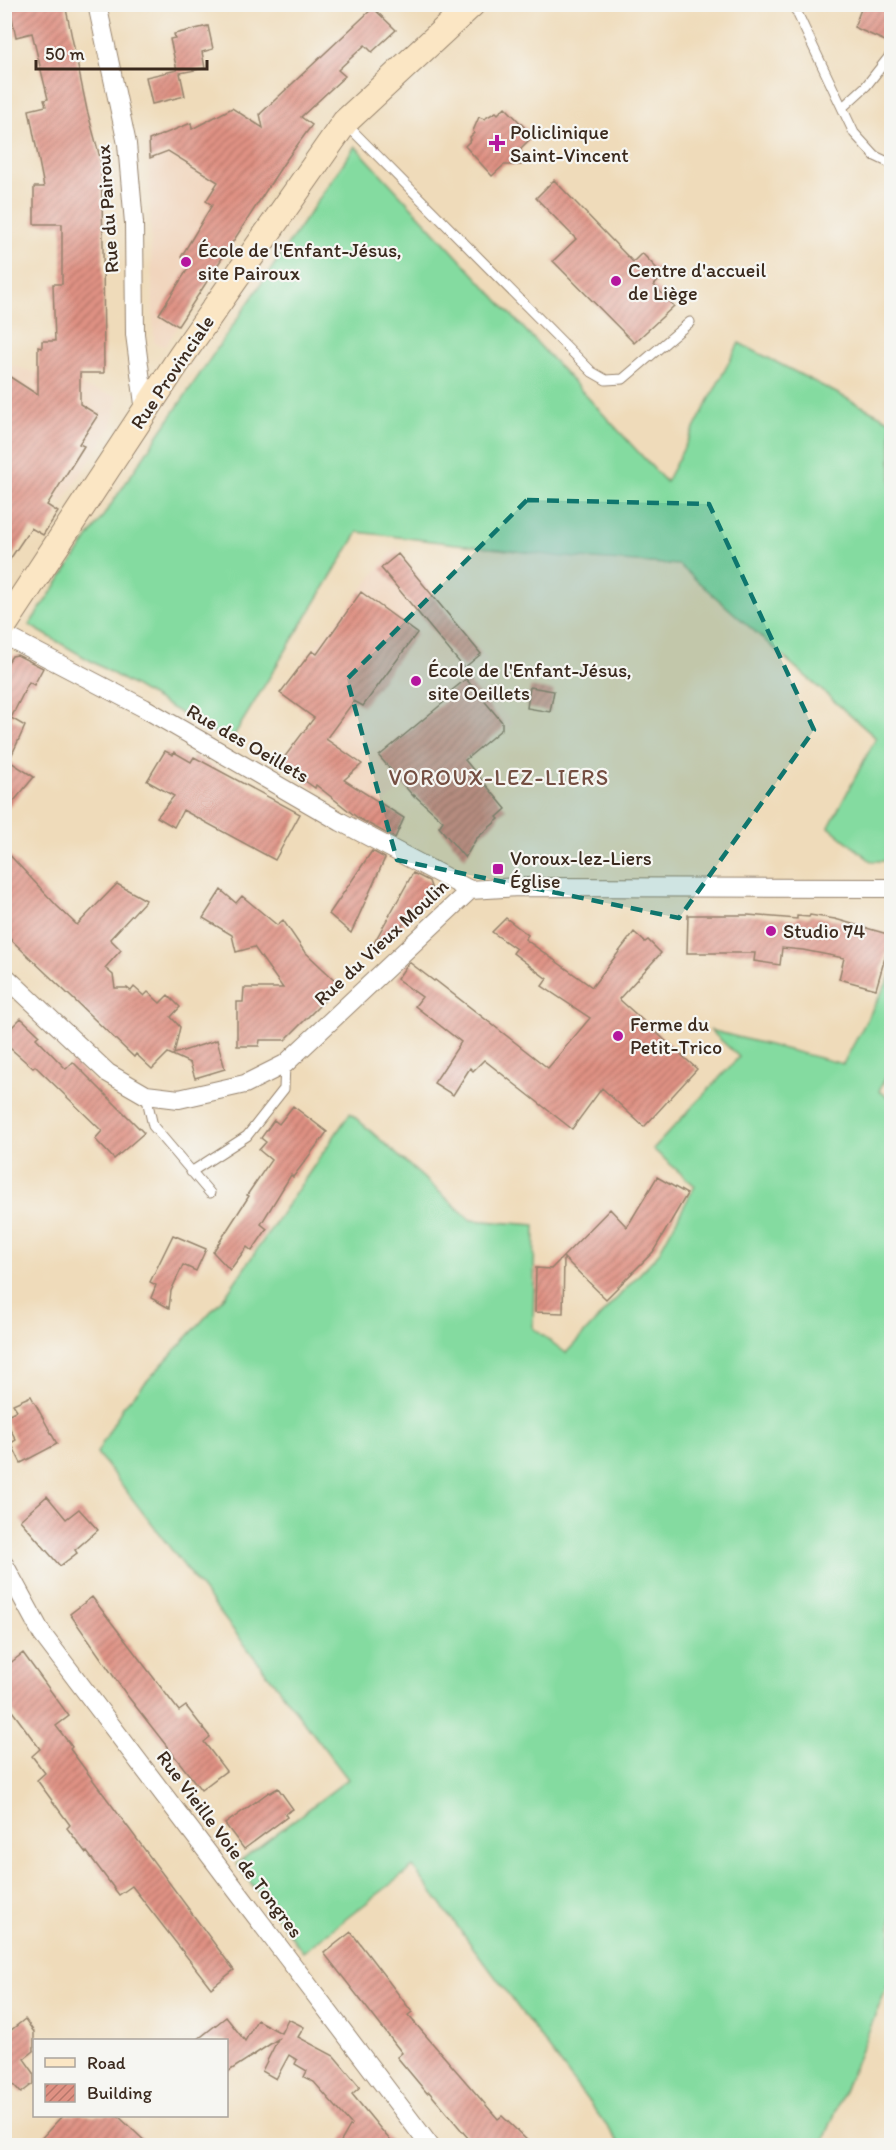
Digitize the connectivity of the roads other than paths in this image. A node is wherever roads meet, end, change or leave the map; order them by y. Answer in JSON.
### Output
{"nodes":[{"id":1,"x":97,"y":4,"type":"edge"},
{"id":2,"x":472,"y":4,"type":"edge"},
{"id":3,"x":793,"y":4,"type":"edge"},
{"id":4,"x":891,"y":53,"type":"edge"},
{"id":5,"x":843,"y":107,"type":"junction"},
{"id":6,"x":345,"y":122,"type":"junction"},
{"id":7,"x":891,"y":164,"type":"edge"},
{"id":8,"x":690,"y":322,"type":"dead end"},
{"id":9,"x":145,"y":412,"type":"junction"},
{"id":10,"x":5,"y":625,"type":"edge"},
{"id":11,"x":4,"y":635,"type":"edge"},
{"id":12,"x":891,"y":888,"type":"edge"},
{"id":13,"x":470,"y":890,"type":"junction"},
{"id":14,"x":4,"y":975,"type":"edge"},
{"id":15,"x":285,"y":1064,"type":"junction"},
{"id":16,"x":146,"y":1095,"type":"junction"},
{"id":17,"x":192,"y":1172,"type":"junction"},
{"id":18,"x":210,"y":1193,"type":"dead end"},
{"id":19,"x":4,"y":1564,"type":"edge"},
{"id":20,"x":430,"y":2145,"type":"edge"}],
"edges":[{"from":1,"to":9,"type":"street","name":"Rue du Pairoux"},
{"from":2,"to":6,"type":"main road","name":"Rue Provinciale"},
{"from":3,"to":5,"type":"lane"},
{"from":4,"to":5,"type":"lane"},
{"from":5,"to":7,"type":"lane"},
{"from":6,"to":8,"type":"lane"},
{"from":6,"to":9,"type":"main road","name":"Rue Provinciale"},
{"from":9,"to":10,"type":"main road","name":"Rue Provinciale"},
{"from":11,"to":13,"type":"street","name":"Rue des Oeillets"},
{"from":12,"to":13,"type":"street","name":"Rue du Vieux Moulin"},
{"from":13,"to":15,"type":"street","name":"Rue du Vieux Moulin"},
{"from":14,"to":16,"type":"street","name":"Rue du Vieux Moulin"},
{"from":15,"to":16,"type":"street","name":"Rue du Vieux Moulin"},
{"from":15,"to":17,"type":"lane"},
{"from":16,"to":17,"type":"lane"},
{"from":17,"to":18,"type":"lane"},
{"from":19,"to":20,"type":"street","name":"Rue Vieille Voie de Tongres"}]}
